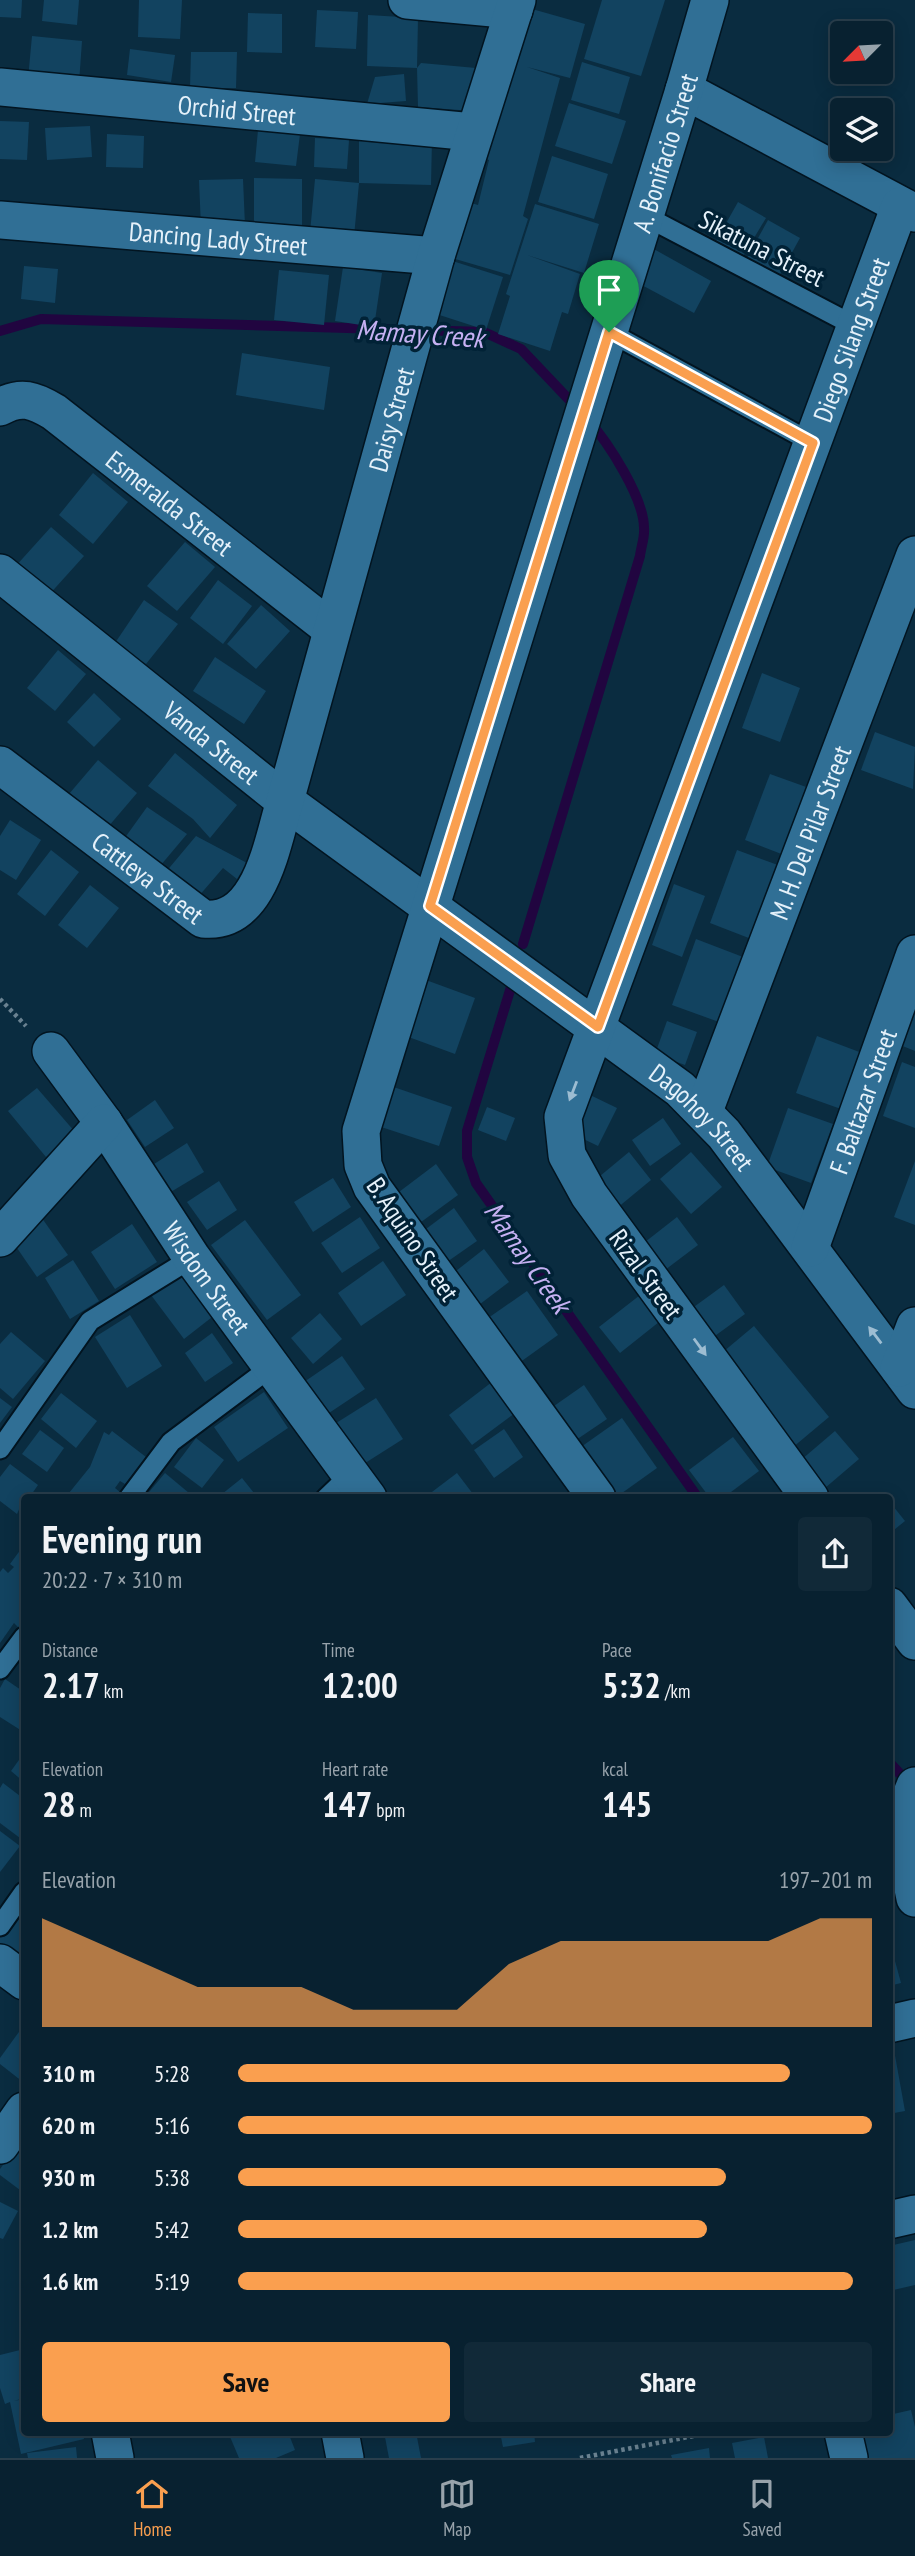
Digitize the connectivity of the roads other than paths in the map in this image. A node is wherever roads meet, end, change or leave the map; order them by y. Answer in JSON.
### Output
{"nodes":[{"id":1,"x":407,"y":0,"type":"edge"},
{"id":2,"x":710,"y":0,"type":"edge"},
{"id":3,"x":515,"y":5,"type":"edge"},
{"id":4,"x":0,"y":88,"type":"edge"},
{"id":5,"x":684,"y":90,"type":"junction"},
{"id":6,"x":474,"y":132,"type":"junction"},
{"id":7,"x":908,"y":210,"type":"edge"},
{"id":8,"x":645,"y":216,"type":"junction"},
{"id":9,"x":0,"y":220,"type":"edge"},
{"id":10,"x":436,"y":256,"type":"junction"},
{"id":11,"x":855,"y":326,"type":"junction"},
{"id":12,"x":609,"y":332,"type":"junction"},
{"id":13,"x":0,"y":407,"type":"edge"},
{"id":14,"x":813,"y":443,"type":"junction"},
{"id":15,"x":915,"y":555,"type":"edge"},
{"id":16,"x":0,"y":573,"type":"edge"},
{"id":17,"x":330,"y":628,"type":"junction"},
{"id":18,"x":0,"y":765,"type":"edge"},
{"id":19,"x":285,"y":801,"type":"junction"},
{"id":20,"x":430,"y":906,"type":"junction"},
{"id":21,"x":915,"y":954,"type":"edge"},
{"id":22,"x":598,"y":1027,"type":"junction"},
{"id":23,"x":51,"y":1051,"type":"dead end"},
{"id":24,"x":704,"y":1111,"type":"junction"},
{"id":25,"x":104,"y":1123,"type":"junction"},
{"id":26,"x":0,"y":1238,"type":"edge"},
{"id":27,"x":810,"y":1248,"type":"junction"},
{"id":28,"x":192,"y":1258,"type":"junction"},
{"id":29,"x":915,"y":1326,"type":"edge"},
{"id":30,"x":274,"y":1365,"type":"junction"},
{"id":31,"x":907,"y":1379,"type":"edge"},
{"id":32,"x":0,"y":1449,"type":"edge"},
{"id":33,"x":348,"y":1490,"type":"edge"},
{"id":34,"x":132,"y":1494,"type":"edge"},
{"id":35,"x":594,"y":1494,"type":"edge"},
{"id":36,"x":807,"y":1494,"type":"edge"},
{"id":37,"x":21,"y":1641,"type":"edge"},
{"id":38,"x":0,"y":1669,"type":"edge"},
{"id":39,"x":915,"y":1786,"type":"edge"},
{"id":40,"x":896,"y":1840,"type":"edge"},
{"id":41,"x":21,"y":1896,"type":"edge"},
{"id":42,"x":915,"y":1898,"type":"edge"},
{"id":43,"x":0,"y":1926,"type":"edge"},
{"id":44,"x":0,"y":1963,"type":"edge"},
{"id":45,"x":21,"y":1979,"type":"edge"},
{"id":46,"x":915,"y":2018,"type":"edge"},
{"id":47,"x":893,"y":2023,"type":"edge"},
{"id":48,"x":21,"y":2115,"type":"edge"},
{"id":49,"x":0,"y":2145,"type":"edge"},
{"id":50,"x":915,"y":2214,"type":"edge"},
{"id":51,"x":893,"y":2219,"type":"edge"},
{"id":52,"x":111,"y":2436,"type":"edge"},
{"id":53,"x":341,"y":2436,"type":"edge"},
{"id":54,"x":844,"y":2436,"type":"edge"},
{"id":55,"x":115,"y":2458,"type":"edge"},
{"id":56,"x":345,"y":2458,"type":"edge"},
{"id":57,"x":849,"y":2458,"type":"edge"}],
"edges":[{"from":1,"to":3,"type":"street"},
{"from":2,"to":5,"type":"street","name":"A. Bonifacio Street"},
{"from":3,"to":6,"type":"street","name":"Daisy Street"},
{"from":4,"to":6,"type":"street","name":"Orchid Street"},
{"from":5,"to":7,"type":"street"},
{"from":5,"to":8,"type":"street","name":"A. Bonifacio Street"},
{"from":6,"to":10,"type":"street","name":"Daisy Street"},
{"from":7,"to":11,"type":"street","name":"Diego Silang Street"},
{"from":8,"to":11,"type":"lane","name":"Sikatuna Street"},
{"from":8,"to":12,"type":"street","name":"A. Bonifacio Street"},
{"from":9,"to":10,"type":"street","name":"Dancing Lady Street"},
{"from":10,"to":17,"type":"street","name":"Daisy Street"},
{"from":11,"to":14,"type":"street","name":"Diego Silang Street"},
{"from":12,"to":14,"type":"lane"},
{"from":12,"to":20,"type":"street","name":"A. Bonifacio Street"},
{"from":13,"to":17,"type":"street","name":"Esmeralda Street"},
{"from":14,"to":22,"type":"street","name":"Diego Silang Street"},
{"from":15,"to":24,"type":"street","name":"M. H. Del Pilar Street"},
{"from":16,"to":19,"type":"street","name":"Vanda Street"},
{"from":17,"to":19,"type":"street","name":"Daisy Street"},
{"from":18,"to":19,"type":"street","name":"Cattleya Street"},
{"from":19,"to":20,"type":"street","name":"Vanda Street"},
{"from":20,"to":22,"type":"street","name":"Dagohoy Street"},
{"from":20,"to":35,"type":"street","name":"B. Aquino Street"},
{"from":21,"to":27,"type":"street","name":"F. Baltazar Street"},
{"from":22,"to":24,"type":"street","name":"Dagohoy Street"},
{"from":22,"to":36,"type":"street","name":"Rizal Street","one_way":true},
{"from":23,"to":25,"type":"street","name":"Wisdom Street"},
{"from":24,"to":27,"type":"street","name":"Dagohoy Street"},
{"from":25,"to":26,"type":"street"},
{"from":25,"to":28,"type":"street","name":"Wisdom Street"},
{"from":31,"to":27,"type":"street","name":"Dagohoy Street","one_way":true},
{"from":28,"to":30,"type":"street","name":"Wisdom Street"},
{"from":28,"to":32,"type":"lane"},
{"from":29,"to":31,"type":"street"},
{"from":30,"to":33,"type":"street","name":"Wisdom Street"},
{"from":30,"to":34,"type":"lane"},
{"from":37,"to":38,"type":"lane"},
{"from":39,"to":40,"type":"street"},
{"from":40,"to":42,"type":"street"},
{"from":41,"to":43,"type":"lane"},
{"from":44,"to":45,"type":"street"},
{"from":46,"to":47,"type":"street"},
{"from":48,"to":49,"type":"street"},
{"from":50,"to":51,"type":"street"},
{"from":52,"to":55,"type":"street"},
{"from":53,"to":56,"type":"street"},
{"from":54,"to":57,"type":"street"}]}
